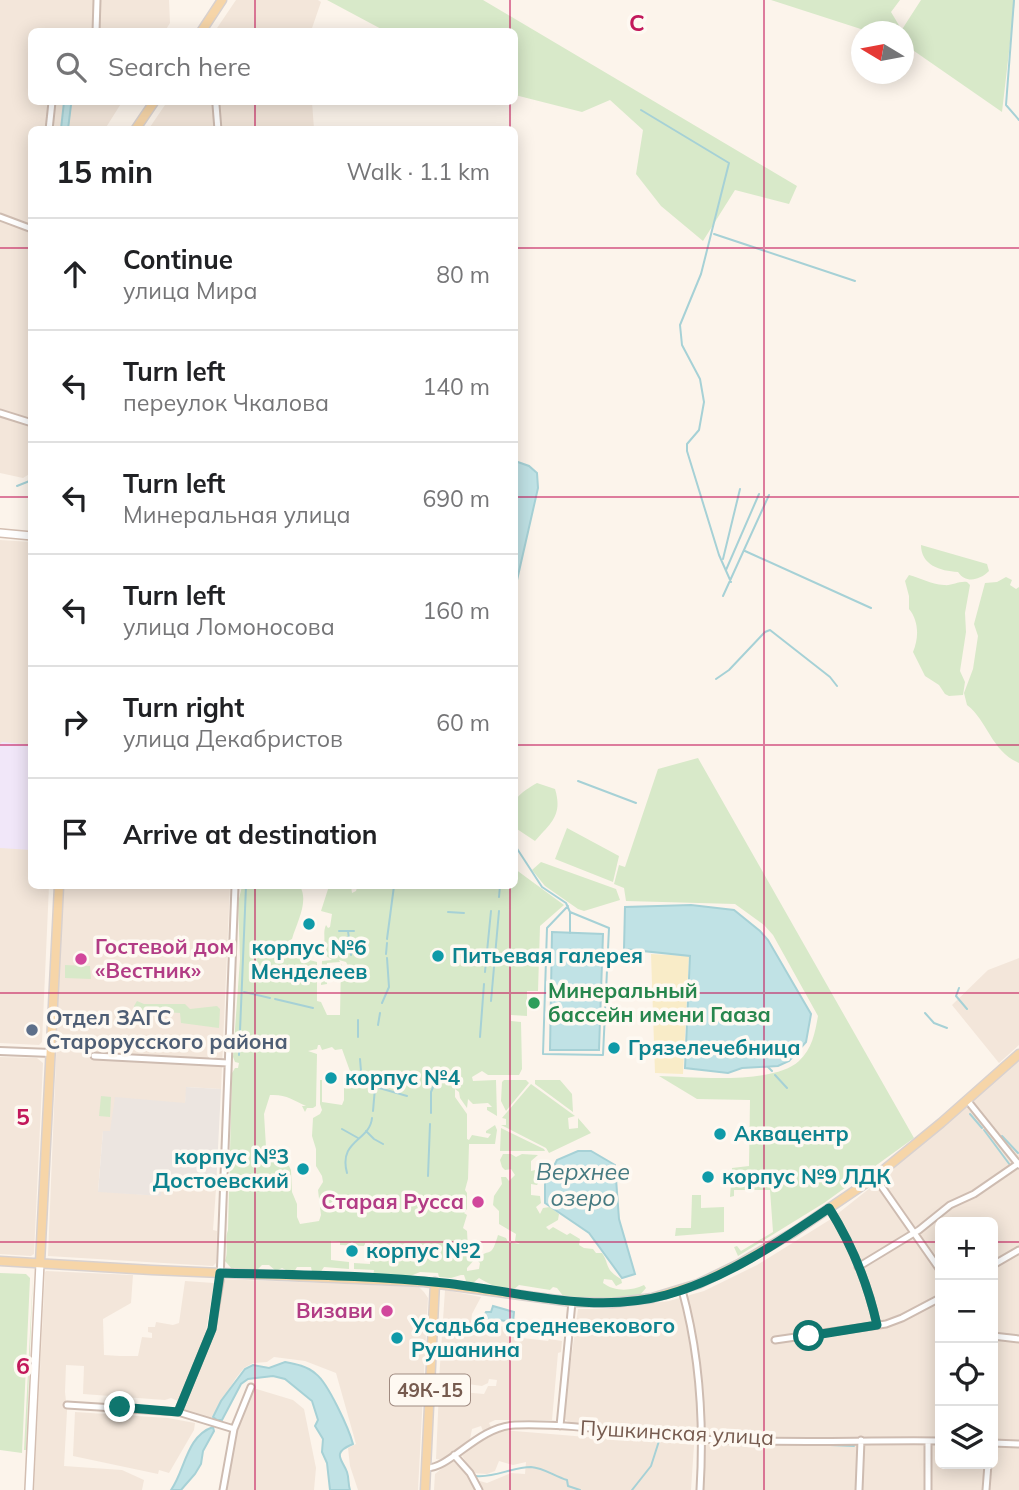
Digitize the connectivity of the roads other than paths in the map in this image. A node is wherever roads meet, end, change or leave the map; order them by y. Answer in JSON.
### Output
{"nodes":[{"id":1,"x":97,"y":0,"type":"edge"},
{"id":2,"x":222,"y":0,"type":"edge"},
{"id":3,"x":96,"y":28,"type":"edge"},
{"id":4,"x":204,"y":28,"type":"edge"},
{"id":5,"x":52,"y":105,"type":"edge"},
{"id":6,"x":152,"y":105,"type":"edge"},
{"id":7,"x":216,"y":105,"type":"dead end"},
{"id":8,"x":49,"y":126,"type":"edge"},
{"id":9,"x":138,"y":126,"type":"edge"},
{"id":10,"x":218,"y":126,"type":"edge"},
{"id":11,"x":0,"y":218,"type":"edge"},
{"id":12,"x":28,"y":228,"type":"edge"},
{"id":13,"x":0,"y":414,"type":"edge"},
{"id":14,"x":28,"y":422,"type":"edge"},
{"id":15,"x":0,"y":533,"type":"edge"},
{"id":16,"x":28,"y":536,"type":"edge"},
{"id":17,"x":59,"y":889,"type":"edge"},
{"id":18,"x":235,"y":889,"type":"edge"},
{"id":19,"x":0,"y":1051,"type":"edge"},
{"id":20,"x":51,"y":1053,"type":"junction"},
{"id":21,"x":1019,"y":1054,"type":"edge"},
{"id":22,"x":94,"y":1056,"type":"dead end"},
{"id":23,"x":228,"y":1063,"type":"junction"},
{"id":24,"x":967,"y":1100,"type":"junction"},
{"id":25,"x":1019,"y":1164,"type":"edge"},
{"id":26,"x":876,"y":1177,"type":"junction"},
{"id":27,"x":829,"y":1208,"type":"junction"},
{"id":28,"x":913,"y":1233,"type":"junction"},
{"id":29,"x":1019,"y":1250,"type":"edge"},
{"id":30,"x":0,"y":1261,"type":"edge"},
{"id":31,"x":998,"y":1262,"type":"edge"},
{"id":32,"x":40,"y":1263,"type":"junction"},
{"id":33,"x":935,"y":1263,"type":"edge"},
{"id":34,"x":858,"y":1267,"type":"junction"},
{"id":35,"x":220,"y":1273,"type":"junction"},
{"id":36,"x":435,"y":1286,"type":"junction"},
{"id":37,"x":682,"y":1290,"type":"junction"},
{"id":38,"x":935,"y":1301,"type":"edge"},
{"id":39,"x":572,"y":1302,"type":"junction"},
{"id":40,"x":877,"y":1325,"type":"junction"},
{"id":41,"x":998,"y":1337,"type":"edge"},
{"id":42,"x":1019,"y":1339,"type":"edge"},
{"id":43,"x":775,"y":1340,"type":"dead end"},
{"id":44,"x":251,"y":1387,"type":"dead end"},
{"id":45,"x":67,"y":1405,"type":"dead end"},
{"id":46,"x":178,"y":1412,"type":"junction"},
{"id":47,"x":560,"y":1426,"type":"junction"},
{"id":48,"x":234,"y":1429,"type":"junction"},
{"id":49,"x":702,"y":1439,"type":"junction"},
{"id":50,"x":861,"y":1440,"type":"junction"},
{"id":51,"x":928,"y":1441,"type":"junction"},
{"id":52,"x":935,"y":1441,"type":"edge"},
{"id":53,"x":998,"y":1443,"type":"edge"},
{"id":54,"x":1019,"y":1444,"type":"edge"},
{"id":55,"x":454,"y":1455,"type":"junction"},
{"id":56,"x":426,"y":1468,"type":"junction"},
{"id":57,"x":988,"y":1469,"type":"edge"},
{"id":58,"x":29,"y":1490,"type":"edge"},
{"id":59,"x":223,"y":1490,"type":"edge"},
{"id":60,"x":425,"y":1490,"type":"edge"},
{"id":61,"x":479,"y":1490,"type":"edge"},
{"id":62,"x":700,"y":1490,"type":"edge"},
{"id":63,"x":859,"y":1490,"type":"edge"},
{"id":64,"x":928,"y":1490,"type":"edge"},
{"id":65,"x":986,"y":1490,"type":"edge"}],
"edges":[{"from":1,"to":3,"type":"street"},
{"from":2,"to":4,"type":"main road"},
{"from":5,"to":8,"type":"street"},
{"from":6,"to":9,"type":"main road"},
{"from":7,"to":10,"type":"street"},
{"from":11,"to":12,"type":"street"},
{"from":13,"to":14,"type":"street"},
{"from":15,"to":16,"type":"main road"},
{"from":17,"to":20,"type":"main road"},
{"from":18,"to":23,"type":"street"},
{"from":19,"to":20,"type":"street"},
{"from":20,"to":32,"type":"main road"},
{"from":21,"to":24,"type":"main road"},
{"from":22,"to":23,"type":"street"},
{"from":23,"to":35,"type":"street"},
{"from":24,"to":25,"type":"street"},
{"from":24,"to":26,"type":"main road"},
{"from":25,"to":28,"type":"street"},
{"from":26,"to":27,"type":"main road"},
{"from":26,"to":28,"type":"street"},
{"from":27,"to":34,"type":"street"},
{"from":27,"to":37,"type":"main road"},
{"from":28,"to":33,"type":"street"},
{"from":28,"to":34,"type":"street"},
{"from":29,"to":31,"type":"street"},
{"from":30,"to":32,"type":"main road"},
{"from":32,"to":35,"type":"main road"},
{"from":32,"to":58,"type":"main road"},
{"from":34,"to":40,"type":"street"},
{"from":35,"to":36,"type":"main road"},
{"from":35,"to":46,"type":"street"},
{"from":36,"to":39,"type":"main road"},
{"from":36,"to":56,"type":"main road","number":"49К-15"},
{"from":37,"to":39,"type":"main road"},
{"from":37,"to":49,"type":"street"},
{"from":38,"to":40,"type":"street"},
{"from":39,"to":47,"type":"street"},
{"from":40,"to":43,"type":"street"},
{"from":41,"to":42,"type":"street"},
{"from":44,"to":48,"type":"street"},
{"from":45,"to":46,"type":"street"},
{"from":46,"to":48,"type":"street"},
{"from":47,"to":49,"type":"street","name":"Пушкинская улица"},
{"from":47,"to":55,"type":"street","name":"Пушкинская улица"},
{"from":48,"to":59,"type":"street"},
{"from":49,"to":50,"type":"street","name":"Пушкинская улица"},
{"from":49,"to":62,"type":"street"},
{"from":50,"to":51,"type":"street","name":"Пушкинская улица"},
{"from":50,"to":63,"type":"street"},
{"from":51,"to":52,"type":"street","name":"Пушкинская улица"},
{"from":51,"to":64,"type":"street"},
{"from":53,"to":54,"type":"street"},
{"from":55,"to":56,"type":"street","name":"Пушкинская улица"},
{"from":55,"to":61,"type":"street"},
{"from":56,"to":60,"type":"main road","number":"49К-15"},
{"from":57,"to":65,"type":"street"}]}
